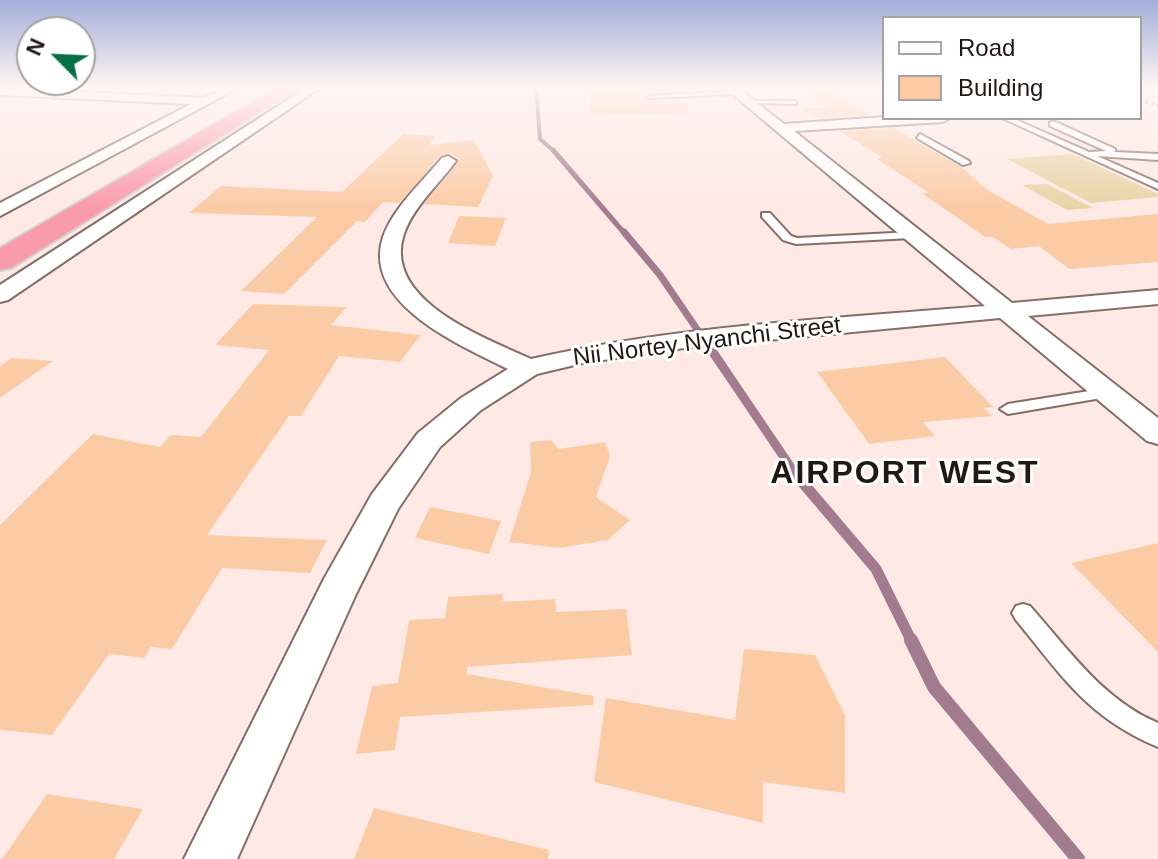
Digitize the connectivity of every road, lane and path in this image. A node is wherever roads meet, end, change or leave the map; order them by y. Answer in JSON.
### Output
{"nodes":[{"id":1,"x":142,"y":128,"type":"edge"},
{"id":2,"x":175,"y":128,"type":"edge"},
{"id":3,"x":222,"y":128,"type":"edge"},
{"id":4,"x":253,"y":128,"type":"edge"},
{"id":5,"x":780,"y":128,"type":"edge"},
{"id":6,"x":1029,"y":128,"type":"edge"},
{"id":7,"x":1062,"y":128,"type":"edge"},
{"id":8,"x":920,"y":136,"type":"dead end"},
{"id":9,"x":1087,"y":153,"type":"junction"},
{"id":10,"x":1117,"y":153,"type":"junction"},
{"id":11,"x":1158,"y":157,"type":"edge"},
{"id":12,"x":448,"y":161,"type":"dead end"},
{"id":13,"x":966,"y":163,"type":"dead end"},
{"id":14,"x":1158,"y":186,"type":"edge"},
{"id":15,"x":0,"y":210,"type":"edge"},
{"id":16,"x":766,"y":215,"type":"dead end"},
{"id":17,"x":0,"y":232,"type":"edge"},
{"id":18,"x":912,"y":235,"type":"junction"},
{"id":19,"x":0,"y":261,"type":"edge"},
{"id":20,"x":0,"y":295,"type":"edge"},
{"id":21,"x":1158,"y":297,"type":"edge"},
{"id":22,"x":1004,"y":310,"type":"junction"},
{"id":23,"x":528,"y":368,"type":"junction"},
{"id":24,"x":1108,"y":393,"type":"junction"},
{"id":25,"x":1008,"y":409,"type":"dead end"},
{"id":26,"x":1158,"y":434,"type":"edge"},
{"id":27,"x":1023,"y":613,"type":"dead end"},
{"id":28,"x":1158,"y":735,"type":"edge"},
{"id":29,"x":210,"y":859,"type":"edge"}],
"edges":[{"from":1,"to":15,"type":"street"},
{"from":2,"to":17,"type":"highway"},
{"from":3,"to":19,"type":"highway"},
{"from":4,"to":20,"type":"street"},
{"from":5,"to":18,"type":"street"},
{"from":6,"to":9,"type":"lane"},
{"from":7,"to":10,"type":"lane"},
{"from":8,"to":13,"type":"lane"},
{"from":9,"to":10,"type":"lane"},
{"from":9,"to":14,"type":"lane"},
{"from":10,"to":11,"type":"lane"},
{"from":12,"to":23,"type":"street"},
{"from":16,"to":18,"type":"lane"},
{"from":18,"to":22,"type":"street"},
{"from":21,"to":22,"type":"street","name":"Nii Nortey Nyanchi Street"},
{"from":22,"to":23,"type":"street","name":"Nii Nortey Nyanchi Street"},
{"from":22,"to":24,"type":"street"},
{"from":23,"to":29,"type":"street","name":"Nii Nortey Nyanchi Street"},
{"from":24,"to":25,"type":"lane"},
{"from":24,"to":26,"type":"street"},
{"from":27,"to":28,"type":"lane"}]}
